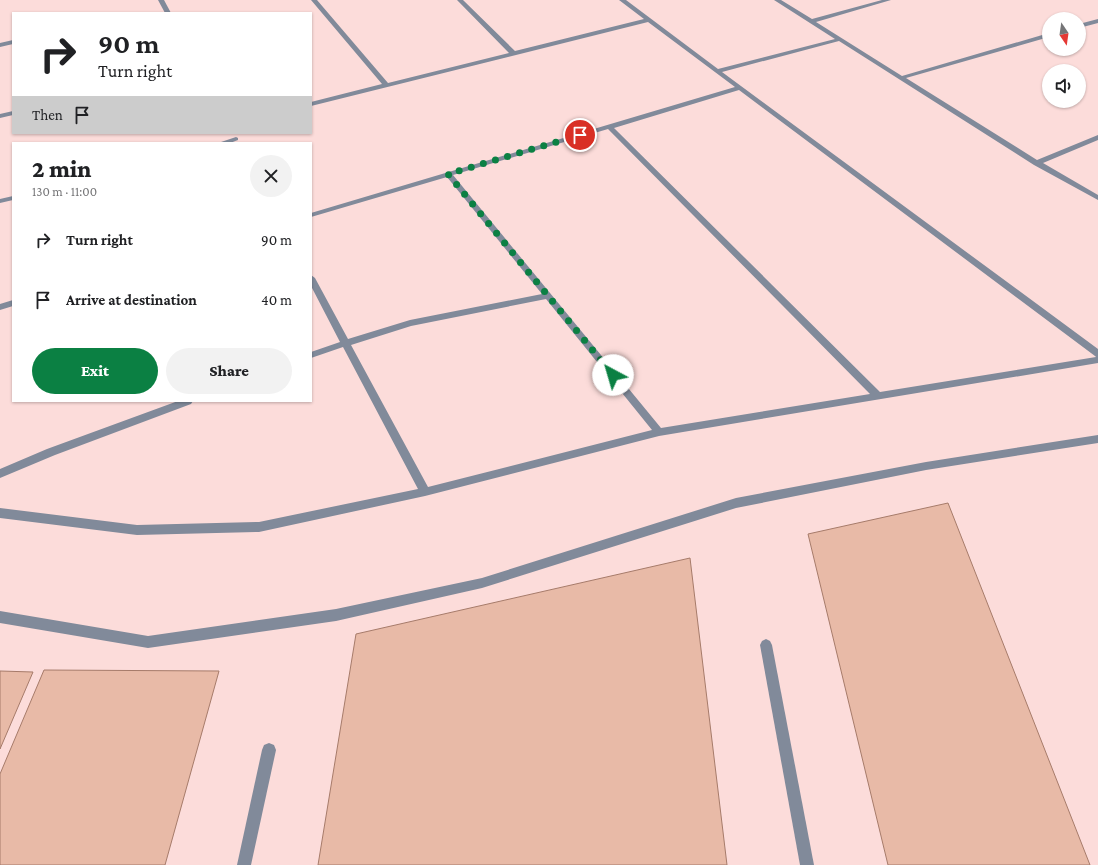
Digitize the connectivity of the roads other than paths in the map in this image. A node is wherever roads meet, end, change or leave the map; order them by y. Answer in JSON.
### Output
{"nodes":[{"id":1,"x":162,"y":0,"type":"edge"},
{"id":2,"x":314,"y":0,"type":"edge"},
{"id":3,"x":460,"y":0,"type":"edge"},
{"id":4,"x":622,"y":0,"type":"edge"},
{"id":5,"x":777,"y":0,"type":"edge"},
{"id":6,"x":888,"y":0,"type":"edge"},
{"id":7,"x":166,"y":12,"type":"edge"},
{"id":8,"x":648,"y":20,"type":"junction"},
{"id":9,"x":813,"y":21,"type":"junction"},
{"id":10,"x":1098,"y":21,"type":"edge"},
{"id":11,"x":1086,"y":24,"type":"edge"},
{"id":12,"x":1042,"y":37,"type":"edge"},
{"id":13,"x":840,"y":39,"type":"junction"},
{"id":14,"x":12,"y":42,"type":"edge"},
{"id":15,"x":0,"y":45,"type":"edge"},
{"id":16,"x":513,"y":53,"type":"junction"},
{"id":17,"x":717,"y":71,"type":"junction"},
{"id":18,"x":901,"y":78,"type":"junction"},
{"id":19,"x":386,"y":85,"type":"junction"},
{"id":20,"x":740,"y":88,"type":"junction"},
{"id":21,"x":312,"y":104,"type":"edge"},
{"id":22,"x":12,"y":113,"type":"edge"},
{"id":23,"x":0,"y":116,"type":"edge"},
{"id":24,"x":608,"y":126,"type":"junction"},
{"id":25,"x":1098,"y":137,"type":"edge"},
{"id":26,"x":236,"y":138,"type":"edge"},
{"id":27,"x":225,"y":142,"type":"edge"},
{"id":28,"x":1037,"y":163,"type":"junction"},
{"id":29,"x":448,"y":174,"type":"junction"},
{"id":30,"x":12,"y":198,"type":"edge"},
{"id":31,"x":1098,"y":198,"type":"edge"},
{"id":32,"x":0,"y":202,"type":"edge"},
{"id":33,"x":312,"y":215,"type":"edge"},
{"id":34,"x":312,"y":280,"type":"edge"},
{"id":35,"x":548,"y":296,"type":"junction"},
{"id":36,"x":12,"y":303,"type":"edge"},
{"id":37,"x":0,"y":307,"type":"edge"},
{"id":38,"x":346,"y":343,"type":"junction"},
{"id":39,"x":1098,"y":354,"type":"edge"},
{"id":40,"x":312,"y":355,"type":"edge"},
{"id":41,"x":1098,"y":360,"type":"edge"},
{"id":42,"x":877,"y":395,"type":"junction"},
{"id":43,"x":185,"y":402,"type":"edge"},
{"id":44,"x":659,"y":432,"type":"junction"},
{"id":45,"x":1098,"y":439,"type":"edge"},
{"id":46,"x":0,"y":474,"type":"edge"},
{"id":47,"x":426,"y":492,"type":"junction"},
{"id":48,"x":0,"y":513,"type":"edge"},
{"id":49,"x":0,"y":617,"type":"edge"},
{"id":50,"x":766,"y":645,"type":"dead end"},
{"id":51,"x":270,"y":750,"type":"dead end"},
{"id":52,"x":244,"y":865,"type":"edge"},
{"id":53,"x":807,"y":865,"type":"edge"}],
"edges":[{"from":1,"to":7,"type":"street"},
{"from":2,"to":19,"type":"street"},
{"from":3,"to":16,"type":"street"},
{"from":4,"to":8,"type":"street"},
{"from":5,"to":9,"type":"street"},
{"from":6,"to":9,"type":"street"},
{"from":8,"to":16,"type":"street"},
{"from":8,"to":17,"type":"street"},
{"from":9,"to":13,"type":"street"},
{"from":10,"to":11,"type":"street"},
{"from":12,"to":18,"type":"street"},
{"from":13,"to":17,"type":"street"},
{"from":13,"to":18,"type":"street"},
{"from":14,"to":15,"type":"street"},
{"from":16,"to":19,"type":"street"},
{"from":17,"to":20,"type":"street"},
{"from":18,"to":28,"type":"street"},
{"from":19,"to":21,"type":"street"},
{"from":20,"to":24,"type":"street"},
{"from":20,"to":39,"type":"street"},
{"from":22,"to":23,"type":"street"},
{"from":24,"to":29,"type":"street"},
{"from":24,"to":42,"type":"street"},
{"from":25,"to":28,"type":"street"},
{"from":26,"to":27,"type":"street"},
{"from":28,"to":31,"type":"street"},
{"from":29,"to":33,"type":"street"},
{"from":29,"to":35,"type":"street"},
{"from":30,"to":32,"type":"street"},
{"from":34,"to":38,"type":"street"},
{"from":35,"to":38,"type":"street"},
{"from":35,"to":44,"type":"street"},
{"from":36,"to":37,"type":"street"},
{"from":38,"to":40,"type":"street"},
{"from":38,"to":47,"type":"street"},
{"from":41,"to":42,"type":"street"},
{"from":42,"to":44,"type":"street"},
{"from":43,"to":46,"type":"street"},
{"from":44,"to":47,"type":"street"},
{"from":45,"to":49,"type":"street"},
{"from":47,"to":48,"type":"street"},
{"from":50,"to":53,"type":"street"},
{"from":51,"to":52,"type":"street"}]}
